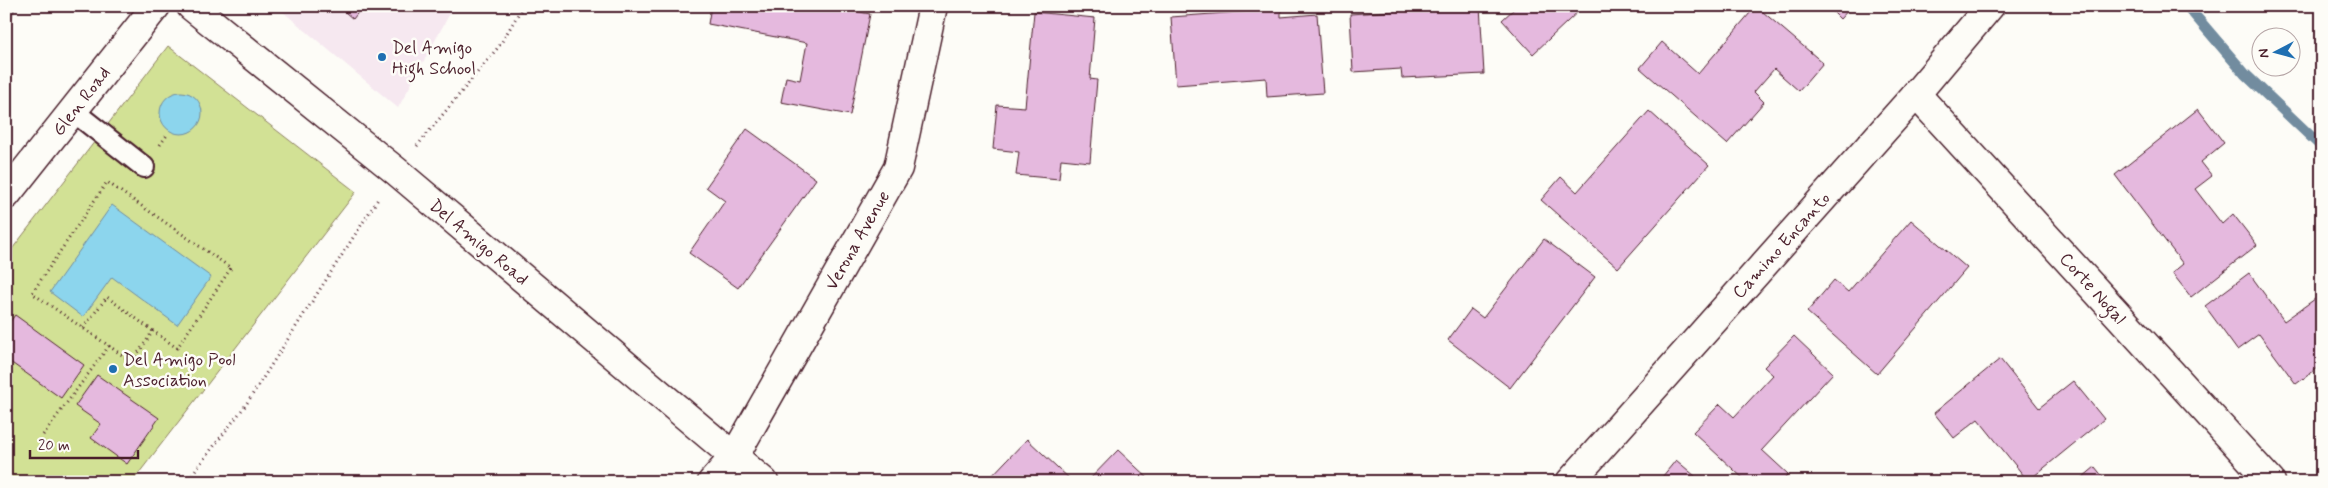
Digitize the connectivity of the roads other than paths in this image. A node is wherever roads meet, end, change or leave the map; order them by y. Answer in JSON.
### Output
{"nodes":[{"id":1,"x":156,"y":6,"type":"edge"},
{"id":2,"x":191,"y":6,"type":"edge"},
{"id":3,"x":933,"y":6,"type":"edge"},
{"id":4,"x":1990,"y":6,"type":"edge"},
{"id":5,"x":1916,"y":94,"type":"junction"},
{"id":6,"x":72,"y":111,"type":"junction"},
{"id":7,"x":144,"y":167,"type":"dead end"},
{"id":8,"x":6,"y":195,"type":"edge"},
{"id":9,"x":734,"y":457,"type":"junction"},
{"id":10,"x":712,"y":482,"type":"edge"},
{"id":11,"x":764,"y":482,"type":"edge"},
{"id":12,"x":1570,"y":482,"type":"edge"},
{"id":13,"x":2271,"y":482,"type":"edge"}],
"edges":[{"from":1,"to":6,"type":"street","name":"Glen Road"},
{"from":2,"to":9,"type":"street","name":"Del Amigo Road"},
{"from":3,"to":9,"type":"street","name":"Verona Avenue"},
{"from":4,"to":5,"type":"street","name":"Camino Encanto"},
{"from":5,"to":12,"type":"street","name":"Camino Encanto"},
{"from":5,"to":13,"type":"street","name":"Corte Nogal"},
{"from":6,"to":7,"type":"lane"},
{"from":6,"to":8,"type":"street","name":"Glen Road"},
{"from":9,"to":10,"type":"street","name":"Verona Avenue"},
{"from":9,"to":11,"type":"street","name":"Del Amigo Road"}]}
